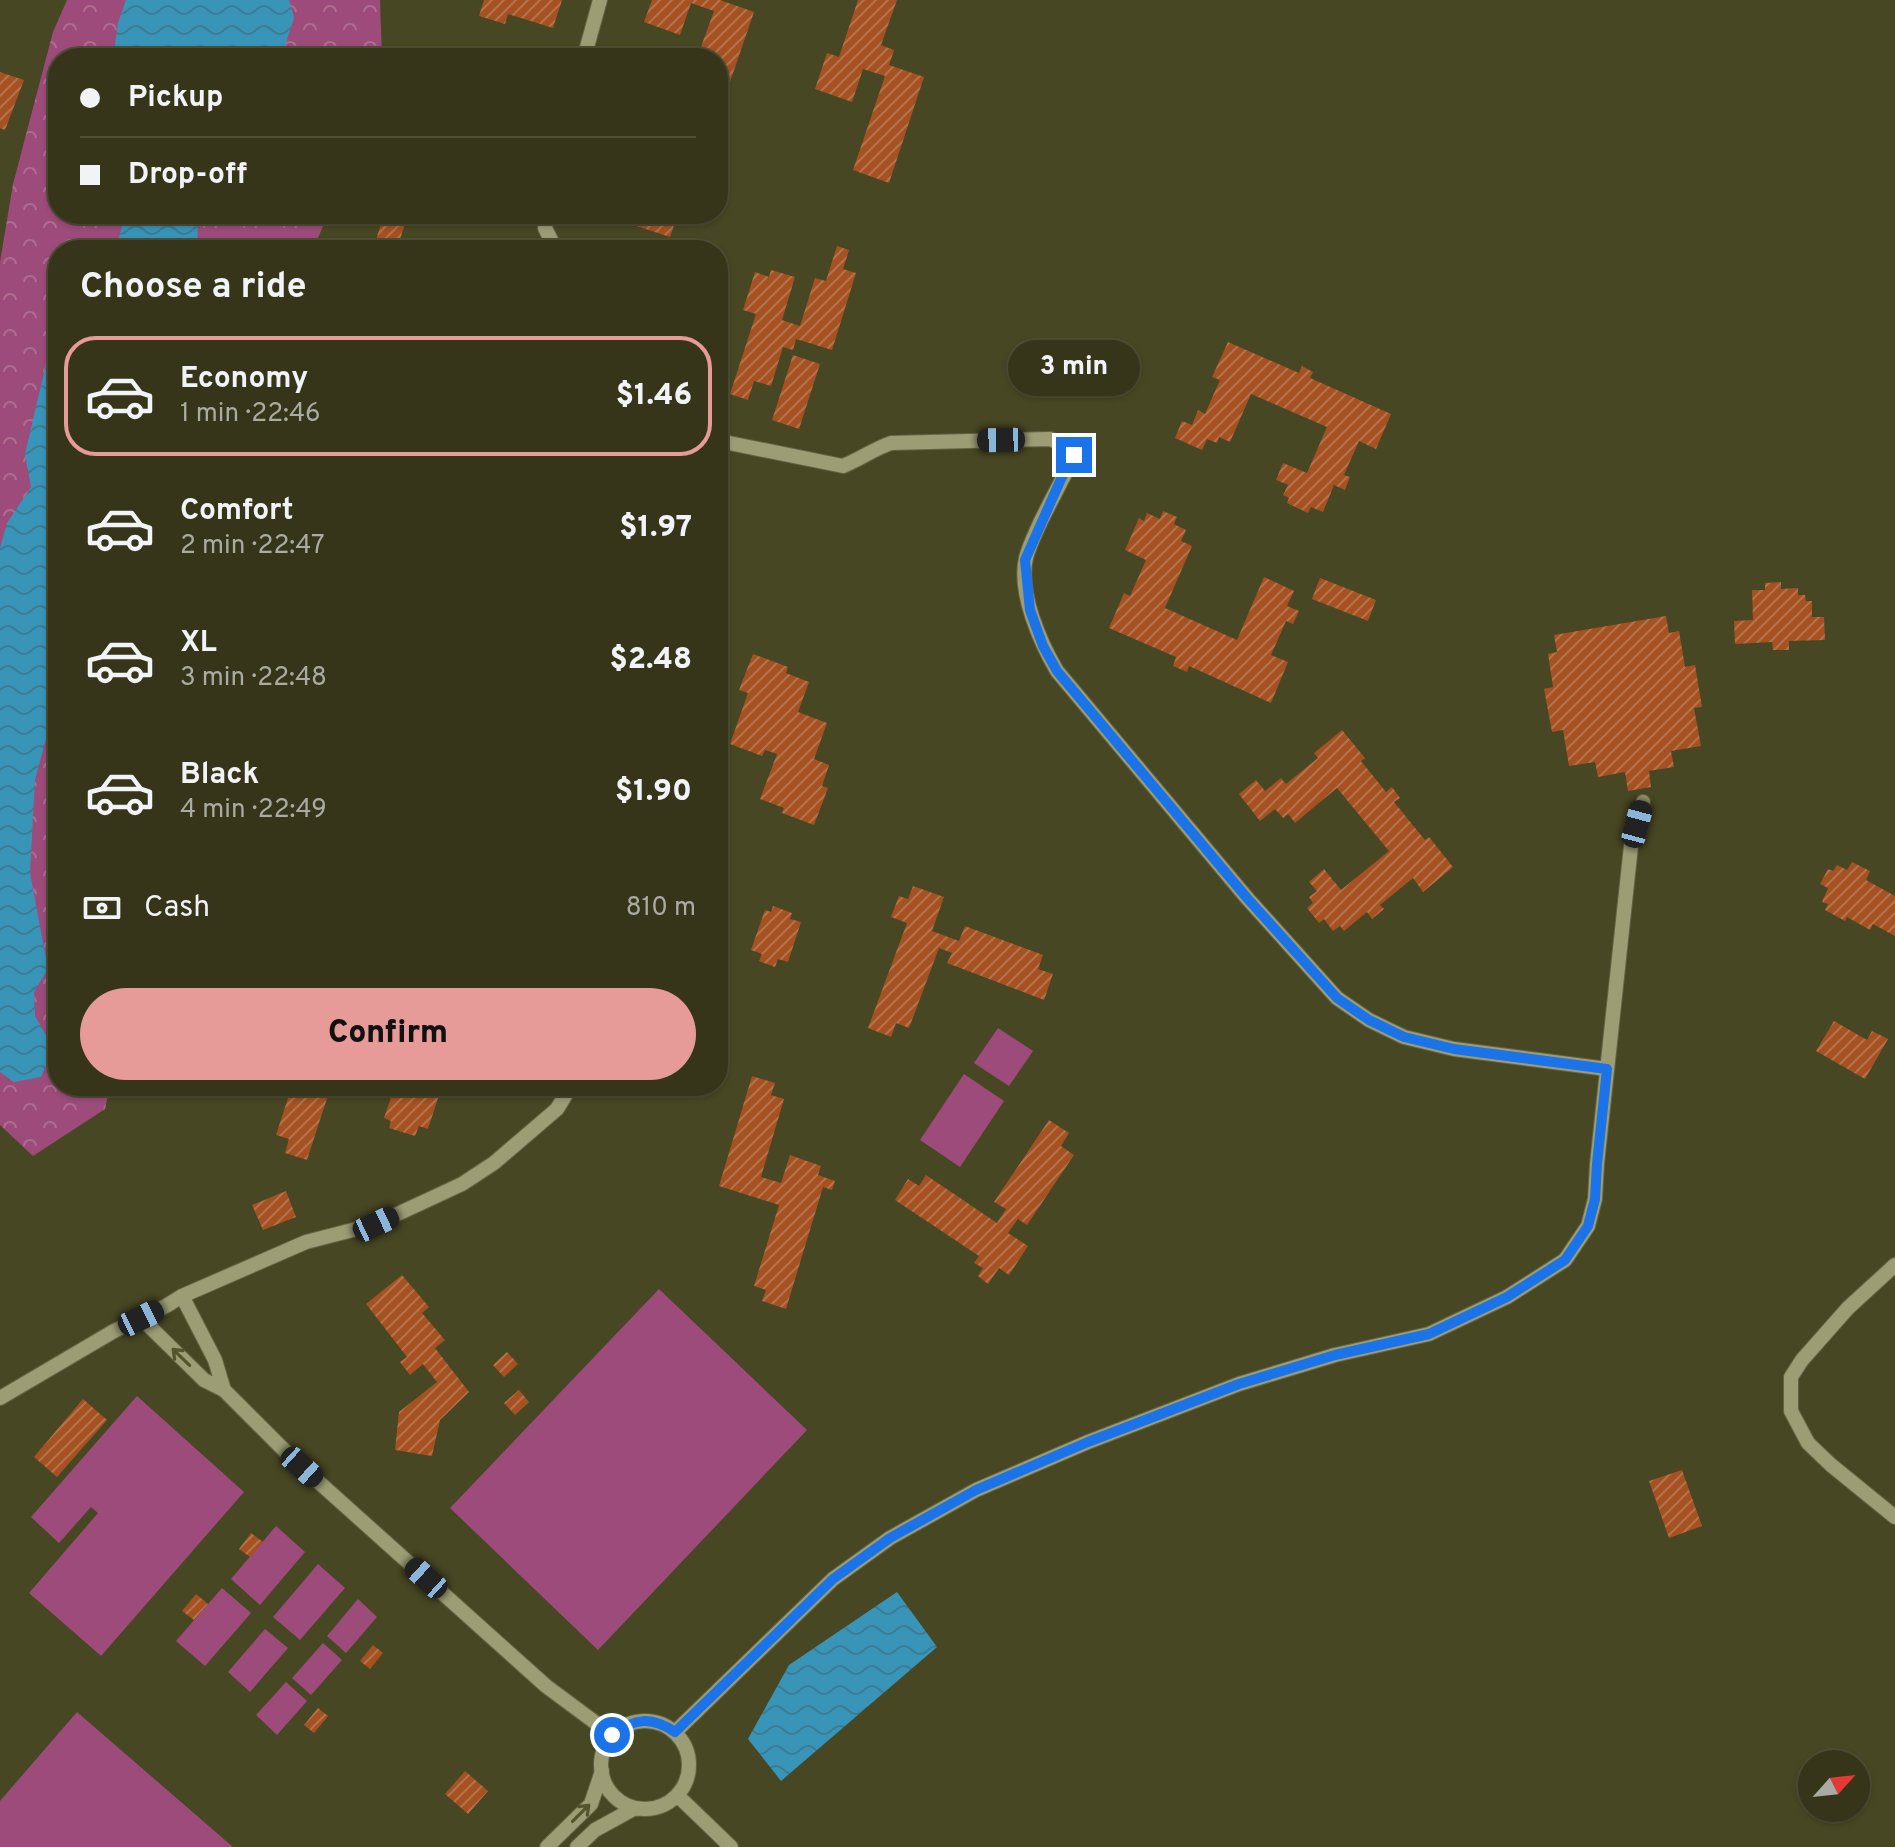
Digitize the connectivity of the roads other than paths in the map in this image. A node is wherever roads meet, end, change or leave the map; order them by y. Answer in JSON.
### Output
{"nodes":[{"id":1,"x":600,"y":0,"type":"edge"},
{"id":2,"x":587,"y":48,"type":"edge"},
{"id":3,"x":728,"y":443,"type":"edge"},
{"id":4,"x":1643,"y":802,"type":"dead end"},
{"id":5,"x":1607,"y":1069,"type":"junction"},
{"id":6,"x":565,"y":1096,"type":"edge"},
{"id":7,"x":1895,"y":1265,"type":"edge"},
{"id":8,"x":182,"y":1296,"type":"junction"},
{"id":9,"x":141,"y":1318,"type":"junction"},
{"id":10,"x":224,"y":1390,"type":"junction"},
{"id":11,"x":0,"y":1398,"type":"edge"},
{"id":12,"x":1895,"y":1517,"type":"edge"},
{"id":13,"x":675,"y":1732,"type":"junction"},
{"id":14,"x":612,"y":1735,"type":"junction"},
{"id":15,"x":602,"y":1771,"type":"junction"},
{"id":16,"x":677,"y":1795,"type":"junction"},
{"id":17,"x":635,"y":1808,"type":"junction"},
{"id":18,"x":547,"y":1847,"type":"edge"},
{"id":19,"x":577,"y":1847,"type":"edge"},
{"id":20,"x":731,"y":1847,"type":"edge"}],
"edges":[{"from":1,"to":2,"type":"street"},
{"from":3,"to":5,"type":"street"},
{"from":4,"to":5,"type":"street"},
{"from":5,"to":13,"type":"street"},
{"from":6,"to":8,"type":"street"},
{"from":7,"to":12,"type":"street"},
{"from":8,"to":9,"type":"street"},
{"from":8,"to":10,"type":"street"},
{"from":10,"to":9,"type":"street","one_way":true},
{"from":9,"to":11,"type":"street"},
{"from":10,"to":14,"type":"street"},
{"from":13,"to":14,"type":"street"},
{"from":13,"to":16,"type":"street"},
{"from":14,"to":15,"type":"street"},
{"from":15,"to":17,"type":"street"},
{"from":18,"to":15,"type":"street","one_way":true},
{"from":16,"to":17,"type":"street"},
{"from":16,"to":20,"type":"street"},
{"from":17,"to":19,"type":"street"}]}
